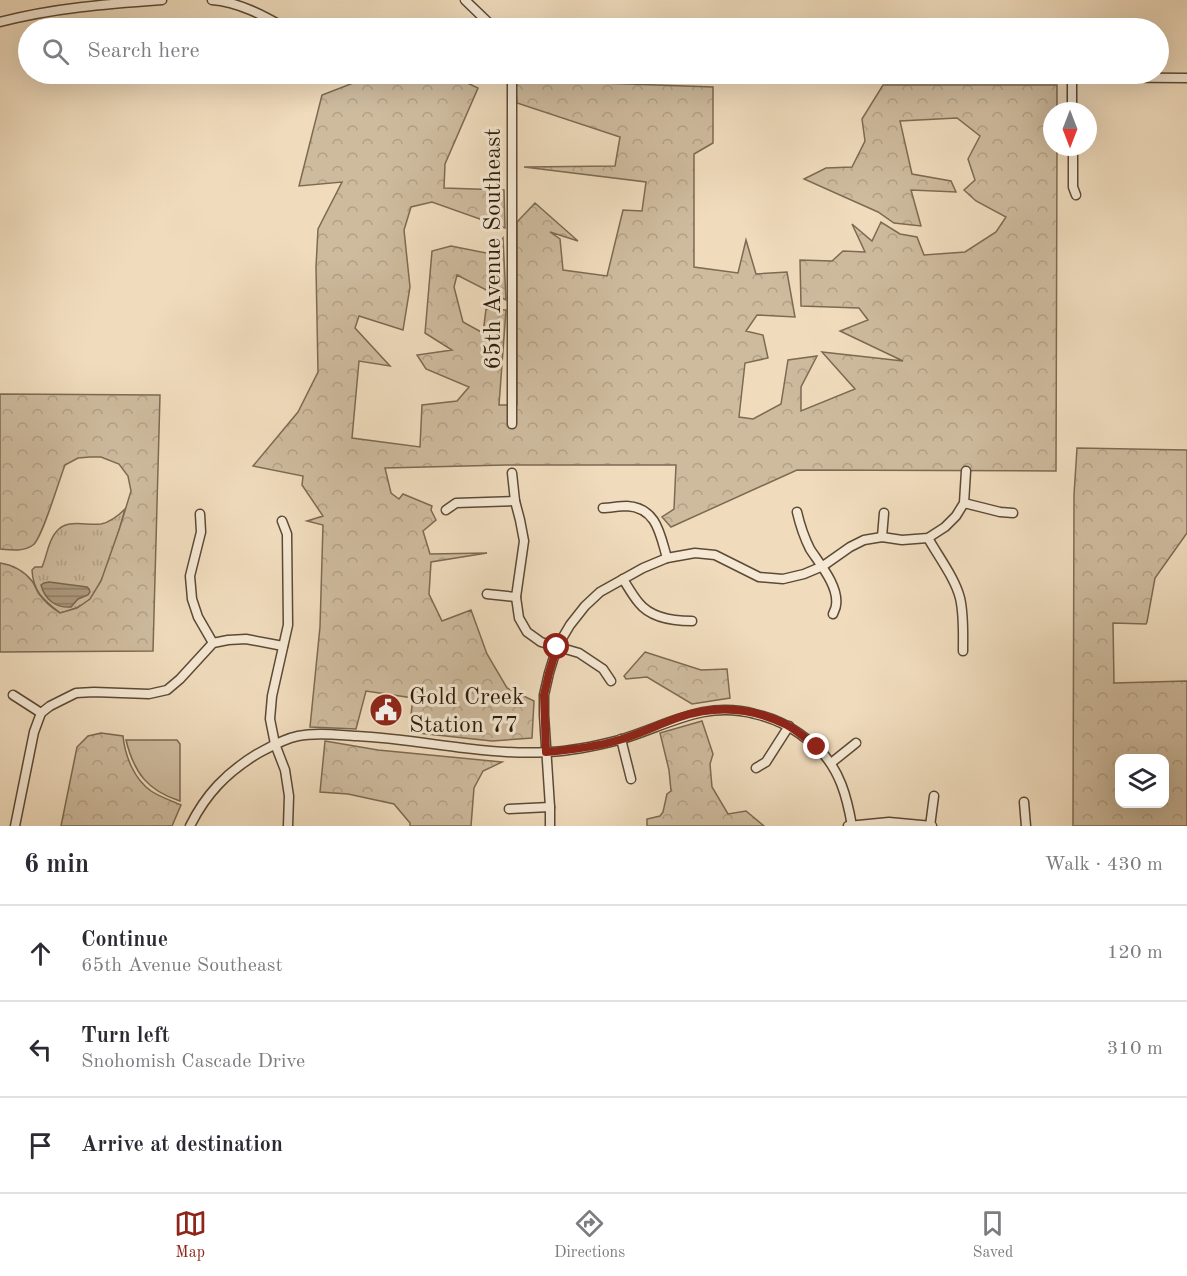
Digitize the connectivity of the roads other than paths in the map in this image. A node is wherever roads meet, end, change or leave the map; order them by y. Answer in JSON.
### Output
{"nodes":[{"id":1,"x":162,"y":0,"type":"edge"},
{"id":2,"x":212,"y":0,"type":"edge"},
{"id":3,"x":253,"y":0,"type":"edge"},
{"id":4,"x":465,"y":0,"type":"edge"},
{"id":5,"x":250,"y":11,"type":"junction"},
{"id":6,"x":266,"y":18,"type":"edge"},
{"id":7,"x":484,"y":18,"type":"edge"},
{"id":8,"x":0,"y":22,"type":"edge"},
{"id":9,"x":1169,"y":78,"type":"edge"},
{"id":10,"x":1187,"y":78,"type":"edge"},
{"id":11,"x":512,"y":84,"type":"edge"},
{"id":12,"x":1072,"y":84,"type":"edge"},
{"id":13,"x":1072,"y":102,"type":"edge"},
{"id":14,"x":1072,"y":156,"type":"edge"},
{"id":15,"x":1076,"y":195,"type":"dead end"},
{"id":16,"x":512,"y":424,"type":"dead end"},
{"id":17,"x":966,"y":471,"type":"dead end"},
{"id":18,"x":512,"y":473,"type":"dead end"},
{"id":19,"x":515,"y":501,"type":"junction"},
{"id":20,"x":964,"y":503,"type":"junction"},
{"id":21,"x":603,"y":508,"type":"dead end"},
{"id":22,"x":446,"y":510,"type":"dead end"},
{"id":23,"x":797,"y":512,"type":"dead end"},
{"id":24,"x":884,"y":513,"type":"dead end"},
{"id":25,"x":1013,"y":513,"type":"dead end"},
{"id":26,"x":200,"y":514,"type":"dead end"},
{"id":27,"x":282,"y":521,"type":"dead end"},
{"id":28,"x":882,"y":537,"type":"junction"},
{"id":29,"x":928,"y":538,"type":"junction"},
{"id":30,"x":667,"y":558,"type":"junction"},
{"id":31,"x":823,"y":566,"type":"junction"},
{"id":32,"x":623,"y":579,"type":"junction"},
{"id":33,"x":487,"y":594,"type":"dead end"},
{"id":34,"x":516,"y":597,"type":"junction"},
{"id":35,"x":833,"y":614,"type":"dead end"},
{"id":36,"x":692,"y":621,"type":"dead end"},
{"id":37,"x":213,"y":643,"type":"junction"},
{"id":38,"x":283,"y":646,"type":"junction"},
{"id":39,"x":557,"y":647,"type":"junction"},
{"id":40,"x":963,"y":651,"type":"dead end"},
{"id":41,"x":611,"y":681,"type":"dead end"},
{"id":42,"x":13,"y":694,"type":"dead end"},
{"id":43,"x":41,"y":713,"type":"junction"},
{"id":44,"x":789,"y":726,"type":"junction"},
{"id":45,"x":621,"y":740,"type":"junction"},
{"id":46,"x":856,"y":743,"type":"dead end"},
{"id":47,"x":275,"y":744,"type":"junction"},
{"id":48,"x":546,"y":752,"type":"junction"},
{"id":49,"x":831,"y":763,"type":"junction"},
{"id":50,"x":756,"y":768,"type":"dead end"},
{"id":51,"x":631,"y":779,"type":"dead end"},
{"id":52,"x":934,"y":796,"type":"dead end"},
{"id":53,"x":1024,"y":802,"type":"dead end"},
{"id":54,"x":550,"y":807,"type":"junction"},
{"id":55,"x":509,"y":809,"type":"dead end"},
{"id":56,"x":15,"y":826,"type":"edge"},
{"id":57,"x":190,"y":826,"type":"edge"},
{"id":58,"x":288,"y":826,"type":"edge"},
{"id":59,"x":550,"y":826,"type":"edge"},
{"id":60,"x":846,"y":826,"type":"edge"},
{"id":61,"x":852,"y":826,"type":"edge"},
{"id":62,"x":931,"y":826,"type":"edge"},
{"id":63,"x":1026,"y":826,"type":"edge"}],
"edges":[{"from":1,"to":8,"type":"street"},
{"from":2,"to":5,"type":"street"},
{"from":3,"to":5,"type":"street"},
{"from":4,"to":7,"type":"street"},
{"from":5,"to":6,"type":"street"},
{"from":9,"to":10,"type":"street"},
{"from":11,"to":16,"type":"street","name":"65th Avenue Southeast"},
{"from":12,"to":13,"type":"street"},
{"from":14,"to":15,"type":"street"},
{"from":17,"to":20,"type":"street"},
{"from":18,"to":19,"type":"street"},
{"from":19,"to":22,"type":"street"},
{"from":19,"to":34,"type":"street"},
{"from":20,"to":25,"type":"street"},
{"from":20,"to":29,"type":"street"},
{"from":21,"to":30,"type":"street"},
{"from":23,"to":31,"type":"street"},
{"from":24,"to":28,"type":"street"},
{"from":26,"to":37,"type":"street"},
{"from":27,"to":38,"type":"street"},
{"from":28,"to":29,"type":"street"},
{"from":28,"to":31,"type":"street"},
{"from":29,"to":40,"type":"street"},
{"from":30,"to":31,"type":"street"},
{"from":30,"to":32,"type":"street"},
{"from":31,"to":35,"type":"street"},
{"from":32,"to":36,"type":"street"},
{"from":32,"to":39,"type":"street"},
{"from":33,"to":34,"type":"street"},
{"from":34,"to":39,"type":"street"},
{"from":37,"to":38,"type":"street"},
{"from":37,"to":43,"type":"street"},
{"from":38,"to":47,"type":"street"},
{"from":39,"to":41,"type":"street"},
{"from":39,"to":48,"type":"street"},
{"from":42,"to":43,"type":"street"},
{"from":43,"to":56,"type":"street"},
{"from":44,"to":45,"type":"street"},
{"from":44,"to":49,"type":"street"},
{"from":44,"to":50,"type":"street"},
{"from":45,"to":48,"type":"street"},
{"from":45,"to":51,"type":"street"},
{"from":46,"to":49,"type":"street"},
{"from":47,"to":48,"type":"street"},
{"from":47,"to":57,"type":"street"},
{"from":47,"to":58,"type":"street"},
{"from":48,"to":54,"type":"street"},
{"from":49,"to":61,"type":"street"},
{"from":52,"to":62,"type":"street"},
{"from":53,"to":63,"type":"street"},
{"from":54,"to":55,"type":"street"},
{"from":54,"to":59,"type":"street"},
{"from":60,"to":61,"type":"street"},
{"from":61,"to":62,"type":"street"}]}
